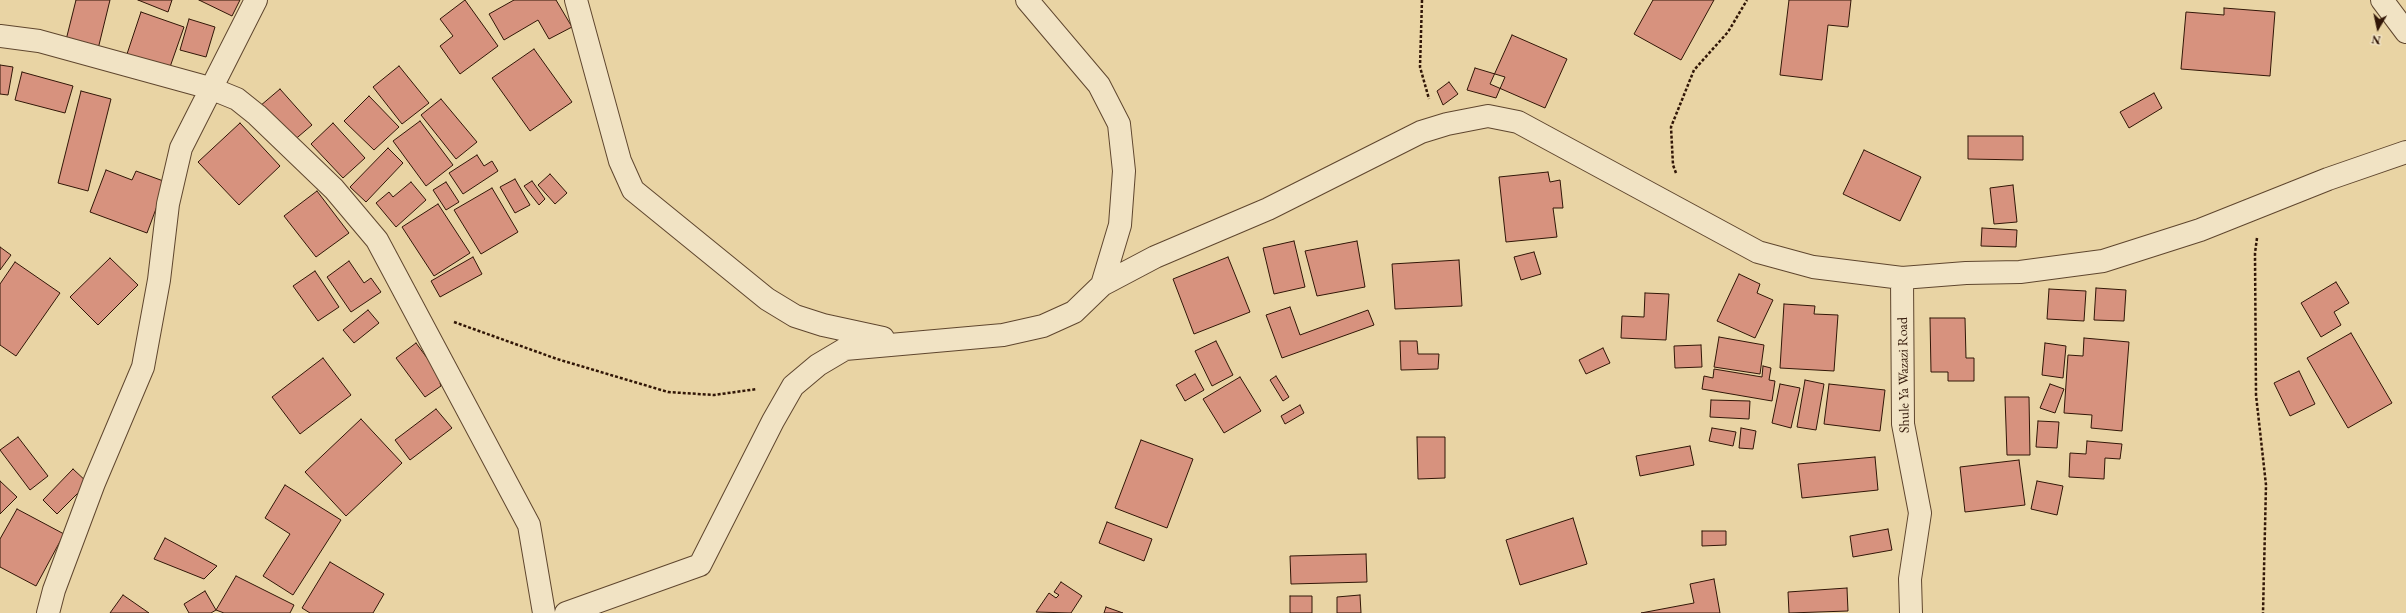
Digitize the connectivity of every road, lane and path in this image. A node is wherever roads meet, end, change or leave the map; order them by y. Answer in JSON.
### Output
{"nodes":[{"id":1,"x":256,"y":0,"type":"edge"},
{"id":2,"x":576,"y":0,"type":"edge"},
{"id":3,"x":1026,"y":0,"type":"edge"},
{"id":4,"x":1422,"y":0,"type":"edge"},
{"id":5,"x":1747,"y":0,"type":"edge"},
{"id":6,"x":2382,"y":0,"type":"edge"},
{"id":7,"x":2406,"y":32,"type":"edge"},
{"id":8,"x":0,"y":36,"type":"edge"},
{"id":9,"x":210,"y":88,"type":"junction"},
{"id":10,"x":1447,"y":124,"type":"junction"},
{"id":11,"x":2406,"y":152,"type":"edge"},
{"id":12,"x":1677,"y":177,"type":"dead end"},
{"id":13,"x":2274,"y":200,"type":"junction"},
{"id":14,"x":1902,"y":278,"type":"junction"},
{"id":15,"x":1102,"y":285,"type":"junction"},
{"id":16,"x":411,"y":306,"type":"junction"},
{"id":17,"x":902,"y":342,"type":"junction"},
{"id":18,"x":793,"y":386,"type":"junction"},
{"id":19,"x":48,"y":613,"type":"edge"},
{"id":20,"x":544,"y":613,"type":"edge"},
{"id":21,"x":566,"y":613,"type":"edge"},
{"id":22,"x":1912,"y":613,"type":"edge"},
{"id":23,"x":2263,"y":613,"type":"edge"}],
"edges":[{"from":1,"to":9,"type":"street"},
{"from":2,"to":17,"type":"street"},
{"from":3,"to":15,"type":"street"},
{"from":4,"to":10,"type":"path"},
{"from":5,"to":12,"type":"path"},
{"from":6,"to":7,"type":"street"},
{"from":8,"to":9,"type":"street"},
{"from":9,"to":16,"type":"street"},
{"from":9,"to":19,"type":"street"},
{"from":10,"to":14,"type":"street"},
{"from":10,"to":15,"type":"street"},
{"from":11,"to":13,"type":"street"},
{"from":13,"to":14,"type":"street"},
{"from":13,"to":23,"type":"path"},
{"from":14,"to":22,"type":"street","name":"Shule Ya Wazazi Road"},
{"from":15,"to":17,"type":"street"},
{"from":16,"to":18,"type":"path"},
{"from":16,"to":20,"type":"street"},
{"from":17,"to":18,"type":"street"},
{"from":18,"to":21,"type":"street"}]}
